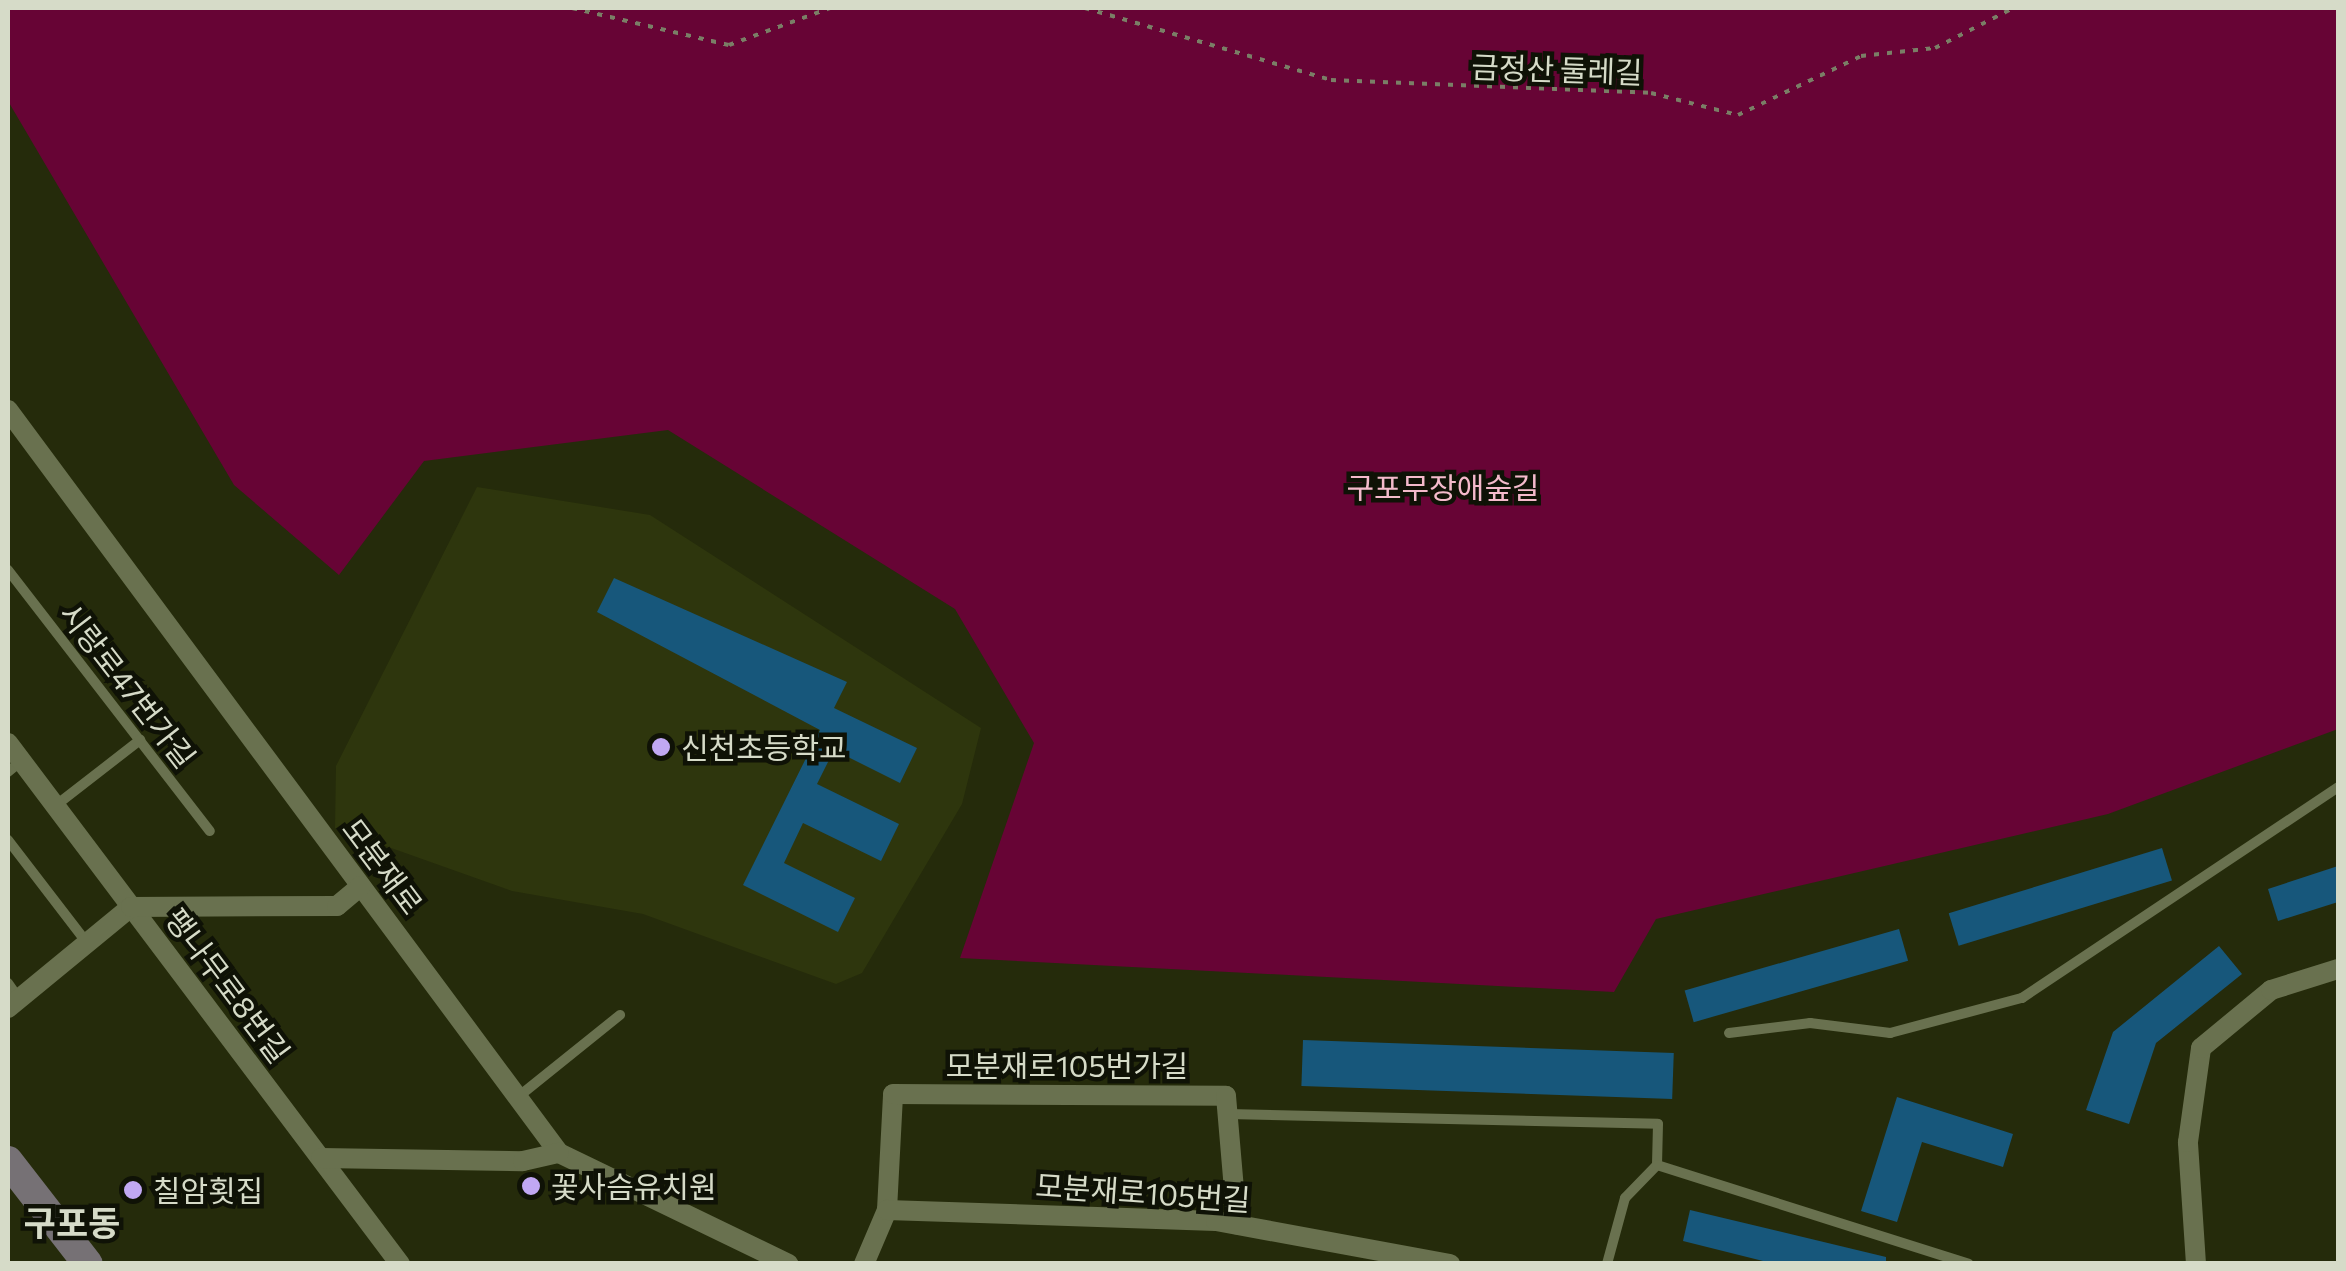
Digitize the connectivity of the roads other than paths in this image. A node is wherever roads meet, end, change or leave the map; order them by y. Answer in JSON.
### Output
{"nodes":[{"id":1,"x":8,"y":410,"type":"edge"},
{"id":2,"x":8,"y":570,"type":"edge"},
{"id":3,"x":140,"y":740,"type":"junction"},
{"id":4,"x":8,"y":743,"type":"edge"},
{"id":5,"x":14,"y":766,"type":"edge"},
{"id":6,"x":2338,"y":786,"type":"edge"},
{"id":7,"x":56,"y":806,"type":"junction"},
{"id":8,"x":210,"y":830,"type":"dead end"},
{"id":9,"x":8,"y":840,"type":"edge"},
{"id":10,"x":361,"y":886,"type":"junction"},
{"id":11,"x":131,"y":906,"type":"junction"},
{"id":12,"x":87,"y":943,"type":"junction"},
{"id":13,"x":2338,"y":970,"type":"edge"},
{"id":14,"x":11,"y":997,"type":"edge"},
{"id":15,"x":620,"y":1015,"type":"dead end"},
{"id":16,"x":1729,"y":1033,"type":"dead end"},
{"id":17,"x":518,"y":1097,"type":"junction"},
{"id":18,"x":1228,"y":1114,"type":"junction"},
{"id":19,"x":559,"y":1153,"type":"junction"},
{"id":20,"x":321,"y":1158,"type":"junction"},
{"id":21,"x":8,"y":1161,"type":"edge"},
{"id":22,"x":1657,"y":1165,"type":"junction"},
{"id":23,"x":887,"y":1210,"type":"junction"},
{"id":24,"x":1237,"y":1225,"type":"junction"},
{"id":25,"x":84,"y":1262,"type":"edge"},
{"id":26,"x":400,"y":1263,"type":"edge"},
{"id":27,"x":789,"y":1264,"type":"edge"},
{"id":28,"x":864,"y":1264,"type":"edge"},
{"id":29,"x":1450,"y":1264,"type":"edge"},
{"id":30,"x":1607,"y":1264,"type":"edge"},
{"id":31,"x":1969,"y":1264,"type":"edge"},
{"id":32,"x":2196,"y":1264,"type":"edge"}],
"edges":[{"from":1,"to":10,"type":"street","name":"모분재로"},
{"from":2,"to":3,"type":"lane","name":"시랑로47번가길"},
{"from":3,"to":7,"type":"lane"},
{"from":3,"to":8,"type":"lane","name":"시랑로47번가길"},
{"from":4,"to":5,"type":"street","name":"팽나무로8번길"},
{"from":5,"to":7,"type":"street","name":"팽나무로8번길"},
{"from":6,"to":16,"type":"lane"},
{"from":7,"to":11,"type":"street","name":"팽나무로8번길"},
{"from":9,"to":12,"type":"lane"},
{"from":10,"to":11,"type":"street"},
{"from":10,"to":17,"type":"street","name":"모분재로"},
{"from":11,"to":12,"type":"street"},
{"from":11,"to":20,"type":"street","name":"팽나무로8번길"},
{"from":12,"to":14,"type":"street"},
{"from":13,"to":32,"type":"street"},
{"from":15,"to":17,"type":"lane"},
{"from":17,"to":19,"type":"street","name":"모분재로"},
{"from":18,"to":22,"type":"lane"},
{"from":18,"to":23,"type":"street","name":"모분재로105번가길"},
{"from":18,"to":24,"type":"street"},
{"from":19,"to":20,"type":"street"},
{"from":19,"to":27,"type":"street","name":"모분재로"},
{"from":20,"to":26,"type":"street","name":"팽나무로8번길"},
{"from":21,"to":25,"type":"main road"},
{"from":22,"to":30,"type":"lane"},
{"from":22,"to":31,"type":"lane"},
{"from":23,"to":24,"type":"street","name":"모분재로105번길"},
{"from":23,"to":28,"type":"street"},
{"from":24,"to":29,"type":"street","name":"모분재로105번길"}]}
